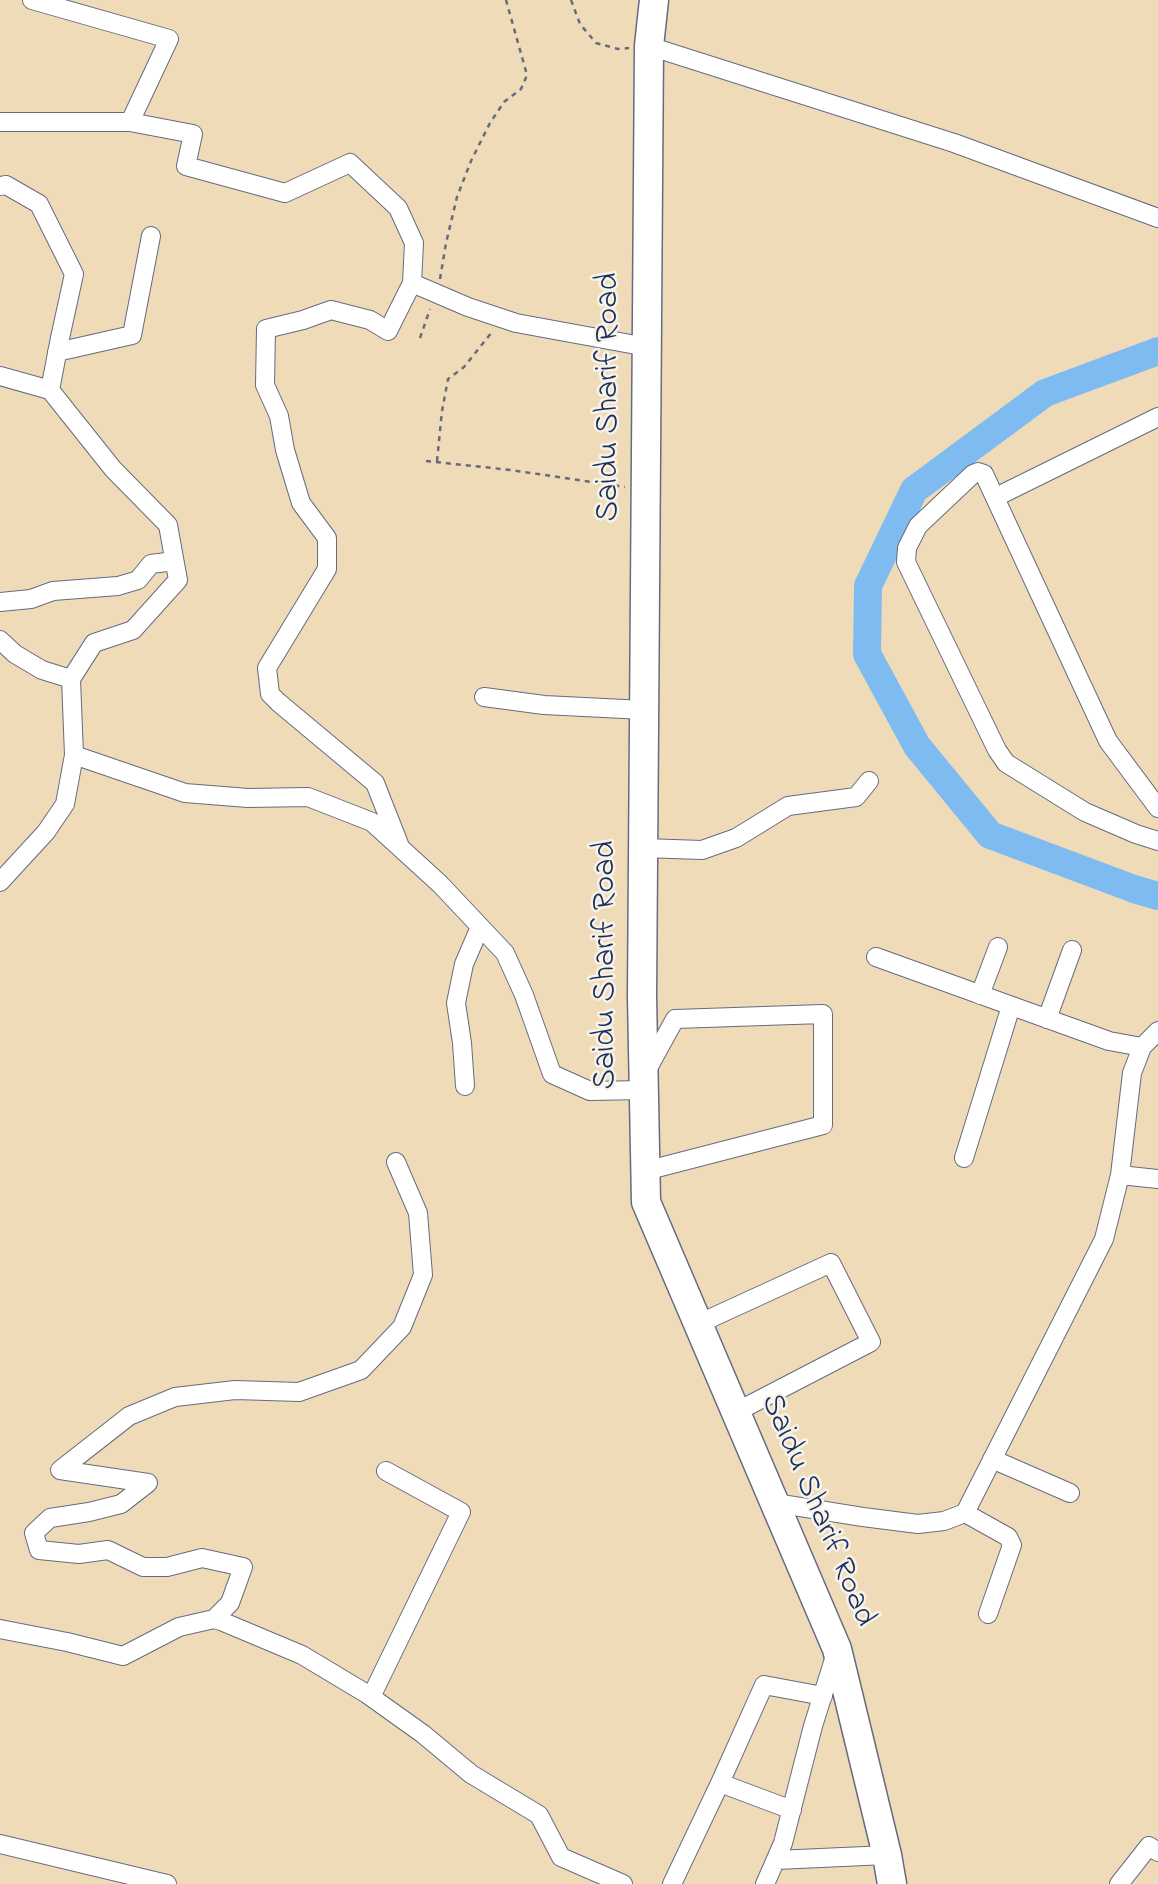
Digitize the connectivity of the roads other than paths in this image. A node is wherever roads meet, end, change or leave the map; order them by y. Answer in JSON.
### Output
{"nodes":[{"id":1,"x":32,"y":0,"type":"edge"},
{"id":2,"x":654,"y":0,"type":"edge"},
{"id":3,"x":649,"y":46,"type":"junction"},
{"id":4,"x":0,"y":122,"type":"edge"},
{"id":5,"x":130,"y":122,"type":"junction"},
{"id":6,"x":0,"y":186,"type":"edge"},
{"id":7,"x":1158,"y":218,"type":"edge"},
{"id":8,"x":151,"y":236,"type":"dead end"},
{"id":9,"x":412,"y":283,"type":"junction"},
{"id":10,"x":647,"y":347,"type":"junction"},
{"id":11,"x":57,"y":352,"type":"junction"},
{"id":12,"x":0,"y":376,"type":"edge"},
{"id":13,"x":50,"y":390,"type":"junction"},
{"id":14,"x":1158,"y":417,"type":"edge"},
{"id":15,"x":996,"y":497,"type":"junction"},
{"id":16,"x":174,"y":561,"type":"junction"},
{"id":17,"x":0,"y":603,"type":"edge"},
{"id":18,"x":0,"y":640,"type":"edge"},
{"id":19,"x":71,"y":679,"type":"junction"},
{"id":20,"x":484,"y":697,"type":"dead end"},
{"id":21,"x":644,"y":710,"type":"junction"},
{"id":22,"x":74,"y":755,"type":"junction"},
{"id":23,"x":869,"y":781,"type":"dead end"},
{"id":24,"x":1158,"y":808,"type":"edge"},
{"id":25,"x":1158,"y":841,"type":"edge"},
{"id":26,"x":400,"y":848,"type":"junction"},
{"id":27,"x":643,"y":848,"type":"junction"},
{"id":28,"x":0,"y":882,"type":"edge"},
{"id":29,"x":480,"y":926,"type":"junction"},
{"id":30,"x":998,"y":947,"type":"dead end"},
{"id":31,"x":1072,"y":950,"type":"dead end"},
{"id":32,"x":876,"y":957,"type":"dead end"},
{"id":33,"x":980,"y":995,"type":"junction"},
{"id":34,"x":1011,"y":1006,"type":"junction"},
{"id":35,"x":1047,"y":1019,"type":"junction"},
{"id":36,"x":1158,"y":1031,"type":"edge"},
{"id":37,"x":1142,"y":1046,"type":"junction"},
{"id":38,"x":643,"y":1083,"type":"junction"},
{"id":39,"x":466,"y":1086,"type":"dead end"},
{"id":40,"x":964,"y":1158,"type":"dead end"},
{"id":41,"x":396,"y":1162,"type":"dead end"},
{"id":42,"x":645,"y":1171,"type":"junction"},
{"id":43,"x":1120,"y":1175,"type":"junction"},
{"id":44,"x":1158,"y":1179,"type":"edge"},
{"id":45,"x":698,"y":1324,"type":"junction"},
{"id":46,"x":736,"y":1412,"type":"junction"},
{"id":47,"x":992,"y":1459,"type":"junction"},
{"id":48,"x":386,"y":1471,"type":"dead end"},
{"id":49,"x":1070,"y":1493,"type":"dead end"},
{"id":50,"x":775,"y":1503,"type":"junction"},
{"id":51,"x":965,"y":1513,"type":"junction"},
{"id":52,"x":988,"y":1614,"type":"dead end"},
{"id":53,"x":214,"y":1619,"type":"junction"},
{"id":54,"x":0,"y":1629,"type":"edge"},
{"id":55,"x":837,"y":1650,"type":"junction"},
{"id":56,"x":823,"y":1696,"type":"junction"},
{"id":57,"x":371,"y":1697,"type":"junction"},
{"id":58,"x":720,"y":1783,"type":"junction"},
{"id":59,"x":792,"y":1810,"type":"junction"},
{"id":60,"x":0,"y":1844,"type":"edge"},
{"id":61,"x":1158,"y":1852,"type":"edge"},
{"id":62,"x":887,"y":1855,"type":"junction"},
{"id":63,"x":776,"y":1860,"type":"junction"},
{"id":64,"x":167,"y":1884,"type":"edge"},
{"id":65,"x":622,"y":1884,"type":"edge"},
{"id":66,"x":672,"y":1884,"type":"edge"},
{"id":67,"x":765,"y":1884,"type":"edge"},
{"id":68,"x":891,"y":1884,"type":"edge"},
{"id":69,"x":1119,"y":1884,"type":"edge"}],
"edges":[{"from":1,"to":5,"type":"street"},
{"from":2,"to":3,"type":"main road","name":"Saidu Sharif Road"},
{"from":3,"to":7,"type":"street"},
{"from":3,"to":10,"type":"main road","name":"Saidu Sharif Road"},
{"from":4,"to":5,"type":"street"},
{"from":5,"to":9,"type":"street"},
{"from":6,"to":11,"type":"street"},
{"from":8,"to":11,"type":"street"},
{"from":9,"to":10,"type":"street"},
{"from":9,"to":26,"type":"street"},
{"from":10,"to":21,"type":"main road","name":"Saidu Sharif Road"},
{"from":11,"to":13,"type":"street"},
{"from":12,"to":13,"type":"street"},
{"from":13,"to":16,"type":"street"},
{"from":14,"to":15,"type":"street"},
{"from":15,"to":24,"type":"street"},
{"from":15,"to":25,"type":"street"},
{"from":16,"to":17,"type":"street"},
{"from":16,"to":19,"type":"street"},
{"from":18,"to":19,"type":"street"},
{"from":19,"to":22,"type":"street"},
{"from":20,"to":21,"type":"street"},
{"from":21,"to":27,"type":"main road","name":"Saidu Sharif Road"},
{"from":22,"to":26,"type":"street"},
{"from":22,"to":28,"type":"street"},
{"from":23,"to":27,"type":"street"},
{"from":26,"to":29,"type":"street"},
{"from":27,"to":38,"type":"main road","name":"Saidu Sharif Road"},
{"from":29,"to":38,"type":"street"},
{"from":29,"to":39,"type":"street"},
{"from":30,"to":33,"type":"street"},
{"from":31,"to":35,"type":"street"},
{"from":32,"to":33,"type":"street"},
{"from":33,"to":34,"type":"street"},
{"from":34,"to":35,"type":"street"},
{"from":34,"to":40,"type":"street"},
{"from":35,"to":37,"type":"street"},
{"from":36,"to":37,"type":"street"},
{"from":37,"to":43,"type":"street"},
{"from":38,"to":42,"type":"main road","name":"Saidu Sharif Road"},
{"from":38,"to":42,"type":"street"},
{"from":41,"to":53,"type":"street"},
{"from":42,"to":45,"type":"main road","name":"Saidu Sharif Road"},
{"from":43,"to":44,"type":"street"},
{"from":43,"to":47,"type":"street"},
{"from":45,"to":46,"type":"main road","name":"Saidu Sharif Road"},
{"from":45,"to":46,"type":"street"},
{"from":46,"to":50,"type":"main road","name":"Saidu Sharif Road"},
{"from":47,"to":49,"type":"street"},
{"from":47,"to":51,"type":"street"},
{"from":48,"to":57,"type":"street"},
{"from":50,"to":51,"type":"street"},
{"from":50,"to":55,"type":"main road","name":"Saidu Sharif Road"},
{"from":51,"to":52,"type":"street"},
{"from":53,"to":54,"type":"street"},
{"from":53,"to":57,"type":"street"},
{"from":55,"to":56,"type":"street"},
{"from":55,"to":62,"type":"main road","name":"Saidu Sharif Road"},
{"from":56,"to":58,"type":"street"},
{"from":56,"to":59,"type":"street"},
{"from":57,"to":65,"type":"street"},
{"from":58,"to":59,"type":"street"},
{"from":58,"to":66,"type":"street"},
{"from":59,"to":63,"type":"street"},
{"from":60,"to":64,"type":"street"},
{"from":61,"to":69,"type":"street"},
{"from":62,"to":63,"type":"street"},
{"from":62,"to":68,"type":"main road","name":"Saidu Sharif Road"},
{"from":63,"to":67,"type":"street"}]}
